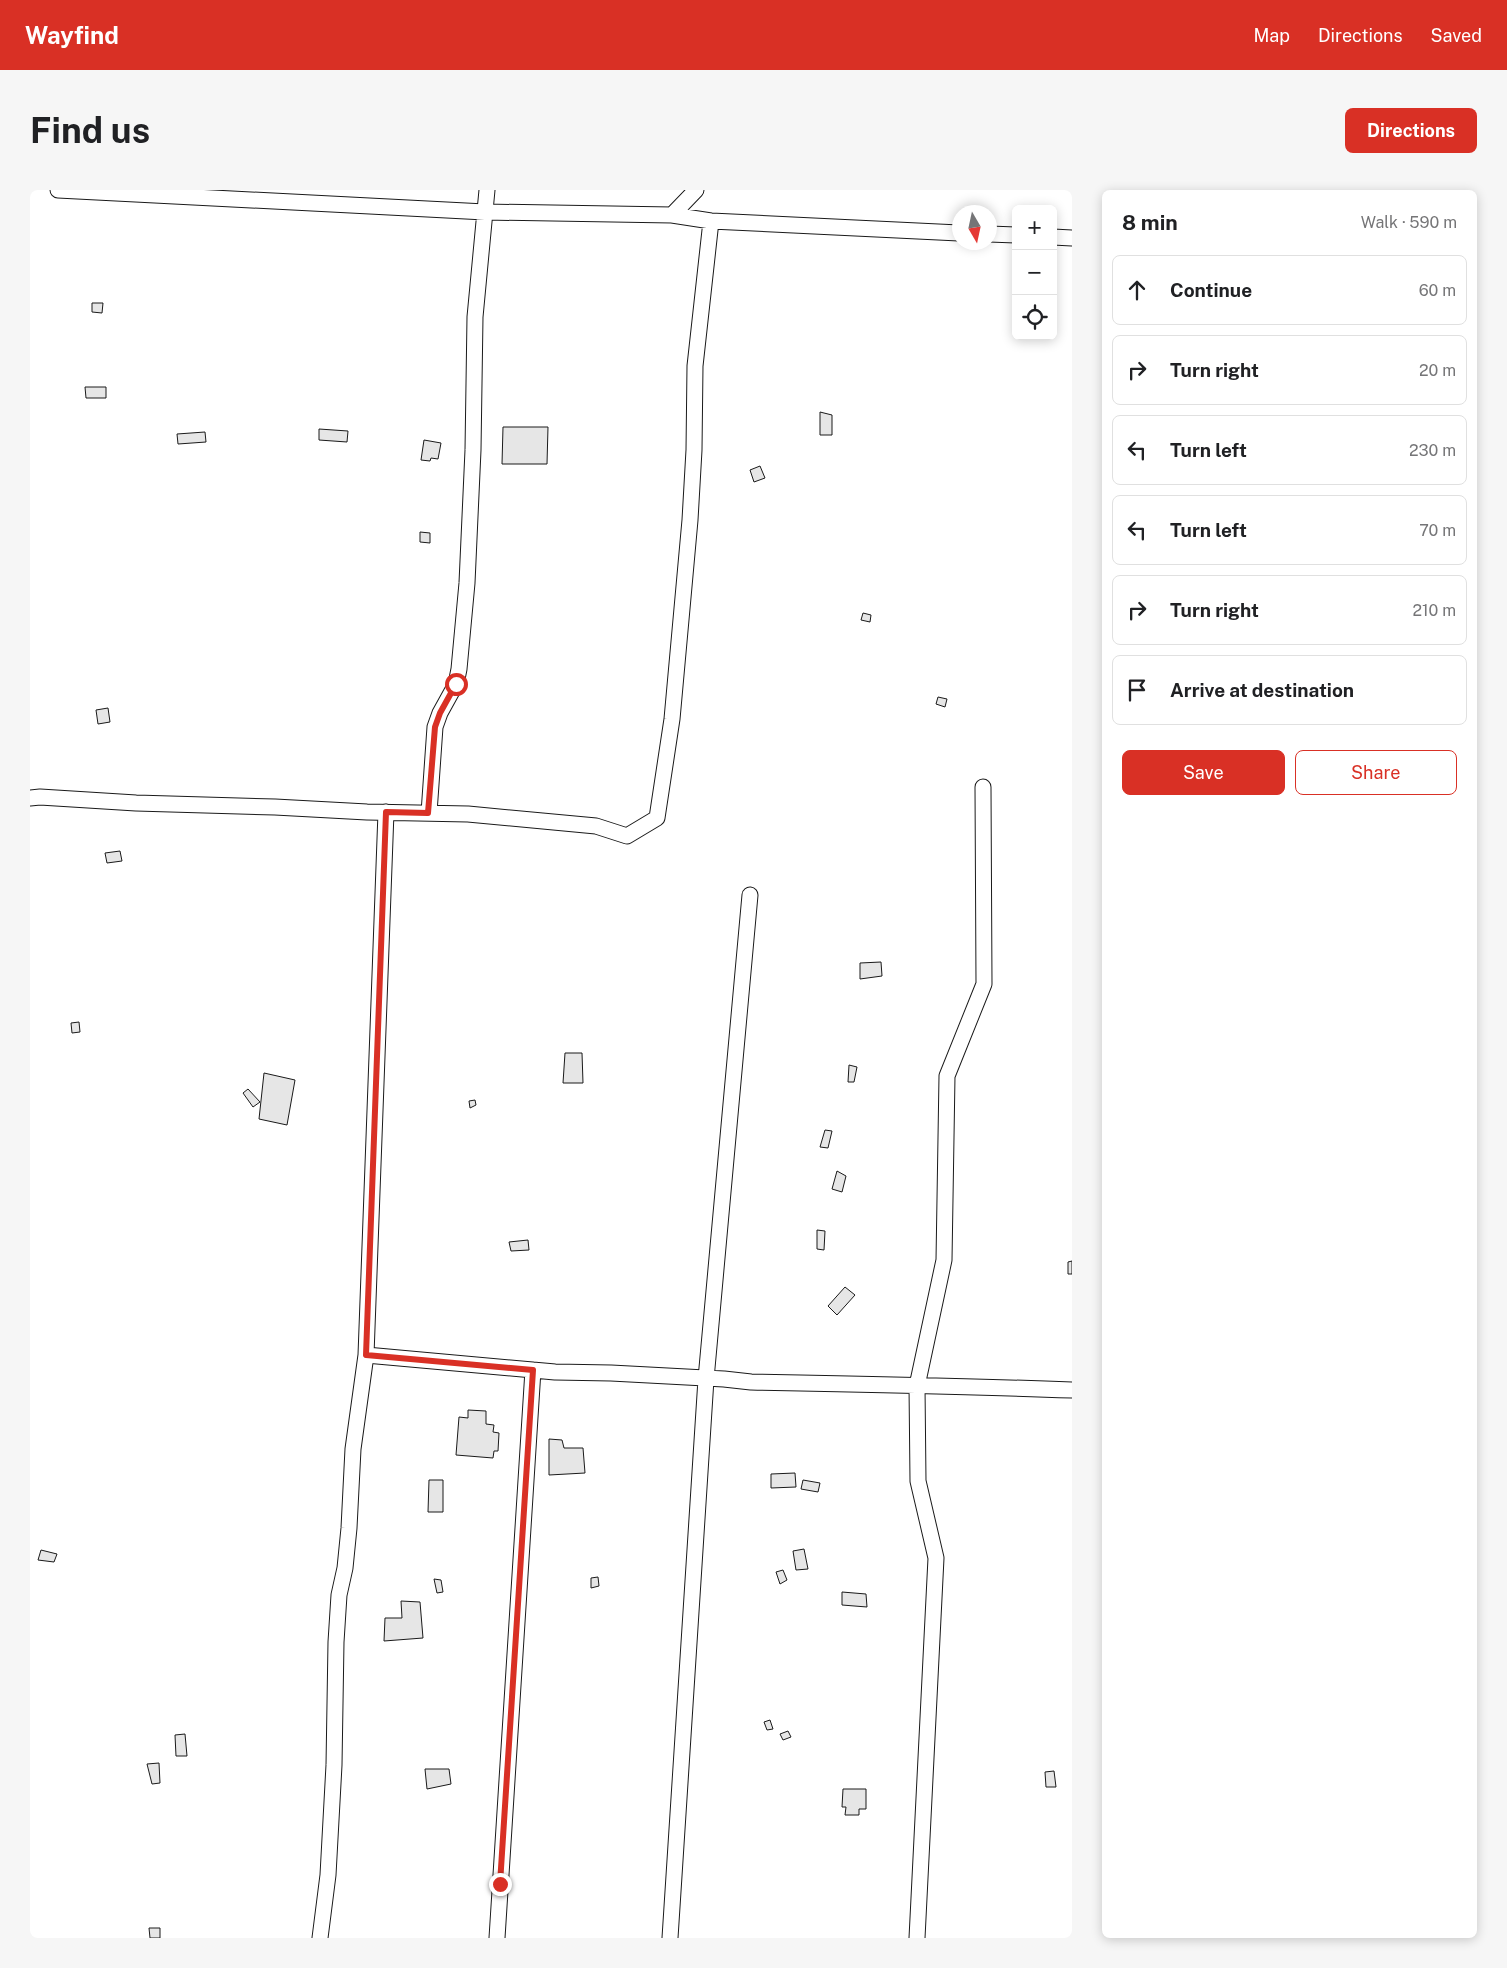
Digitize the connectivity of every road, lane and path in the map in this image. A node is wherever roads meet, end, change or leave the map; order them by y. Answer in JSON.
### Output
{"nodes":[{"id":1,"x":58,"y":190,"type":"edge"},
{"id":2,"x":487,"y":190,"type":"edge"},
{"id":3,"x":696,"y":190,"type":"edge"},
{"id":4,"x":252,"y":195,"type":"edge"},
{"id":5,"x":485,"y":212,"type":"junction"},
{"id":6,"x":672,"y":216,"type":"junction"},
{"id":7,"x":711,"y":221,"type":"junction"},
{"id":8,"x":952,"y":232,"type":"edge"},
{"id":9,"x":997,"y":234,"type":"edge"},
{"id":10,"x":1012,"y":235,"type":"edge"},
{"id":11,"x":1057,"y":237,"type":"edge"},
{"id":12,"x":1072,"y":238,"type":"edge"},
{"id":13,"x":983,"y":786,"type":"dead end"},
{"id":14,"x":30,"y":798,"type":"edge"},
{"id":15,"x":386,"y":812,"type":"junction"},
{"id":16,"x":428,"y":813,"type":"junction"},
{"id":17,"x":750,"y":895,"type":"dead end"},
{"id":18,"x":366,"y":1355,"type":"junction"},
{"id":19,"x":533,"y":1370,"type":"junction"},
{"id":20,"x":706,"y":1379,"type":"junction"},
{"id":21,"x":917,"y":1386,"type":"junction"},
{"id":22,"x":1072,"y":1390,"type":"edge"},
{"id":23,"x":320,"y":1938,"type":"edge"},
{"id":24,"x":497,"y":1938,"type":"edge"},
{"id":25,"x":670,"y":1938,"type":"edge"},
{"id":26,"x":917,"y":1938,"type":"edge"}],
"edges":[{"from":1,"to":4,"type":"street"},
{"from":2,"to":5,"type":"street"},
{"from":3,"to":6,"type":"street"},
{"from":4,"to":5,"type":"street"},
{"from":5,"to":6,"type":"street"},
{"from":5,"to":16,"type":"street"},
{"from":6,"to":7,"type":"street"},
{"from":7,"to":8,"type":"street"},
{"from":7,"to":16,"type":"street"},
{"from":9,"to":10,"type":"street"},
{"from":11,"to":12,"type":"street"},
{"from":13,"to":21,"type":"street"},
{"from":14,"to":15,"type":"street"},
{"from":15,"to":16,"type":"street"},
{"from":15,"to":18,"type":"street"},
{"from":17,"to":20,"type":"street"},
{"from":18,"to":19,"type":"street"},
{"from":18,"to":23,"type":"street"},
{"from":19,"to":20,"type":"street"},
{"from":19,"to":24,"type":"street"},
{"from":20,"to":21,"type":"street"},
{"from":20,"to":25,"type":"street"},
{"from":21,"to":22,"type":"street"},
{"from":21,"to":26,"type":"street"}]}
